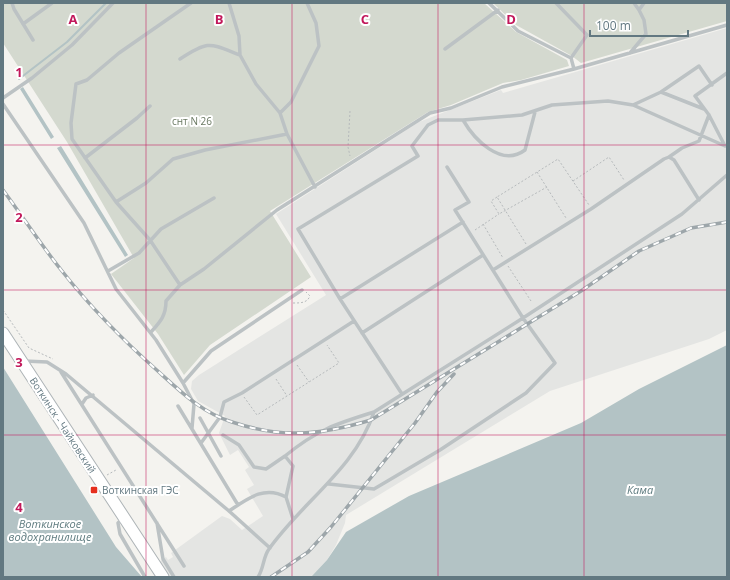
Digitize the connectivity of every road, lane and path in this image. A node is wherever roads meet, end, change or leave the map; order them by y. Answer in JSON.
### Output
{"nodes":[{"id":1,"x":12,"y":3,"type":"edge"},
{"id":2,"x":52,"y":3,"type":"edge"},
{"id":3,"x":113,"y":3,"type":"edge"},
{"id":4,"x":191,"y":3,"type":"edge"},
{"id":5,"x":230,"y":3,"type":"edge"},
{"id":6,"x":307,"y":3,"type":"edge"},
{"id":7,"x":489,"y":3,"type":"edge"},
{"id":8,"x":556,"y":3,"type":"edge"},
{"id":9,"x":634,"y":3,"type":"edge"},
{"id":10,"x":644,"y":3,"type":"edge"},
{"id":11,"x":498,"y":10,"type":"junction"},
{"id":12,"x":639,"y":10,"type":"junction"},
{"id":13,"x":23,"y":24,"type":"junction"},
{"id":14,"x":727,"y":25,"type":"edge"},
{"id":15,"x":33,"y":40,"type":"dead end"},
{"id":16,"x":445,"y":49,"type":"dead end"},
{"id":17,"x":630,"y":54,"type":"junction"},
{"id":18,"x":240,"y":55,"type":"junction"},
{"id":19,"x":571,"y":58,"type":"junction"},
{"id":20,"x":180,"y":59,"type":"dead end"},
{"id":21,"x":574,"y":69,"type":"junction"},
{"id":22,"x":727,"y":73,"type":"edge"},
{"id":23,"x":712,"y":85,"type":"junction"},
{"id":24,"x":661,"y":92,"type":"junction"},
{"id":25,"x":3,"y":98,"type":"edge"},
{"id":26,"x":3,"y":104,"type":"edge"},
{"id":27,"x":633,"y":105,"type":"junction"},
{"id":28,"x":150,"y":106,"type":"dead end"},
{"id":29,"x":705,"y":110,"type":"junction"},
{"id":30,"x":350,"y":111,"type":"dead end"},
{"id":31,"x":535,"y":112,"type":"junction"},
{"id":32,"x":280,"y":113,"type":"junction"},
{"id":33,"x":709,"y":115,"type":"junction"},
{"id":34,"x":463,"y":120,"type":"junction"},
{"id":35,"x":287,"y":134,"type":"junction"},
{"id":36,"x":701,"y":135,"type":"junction"},
{"id":37,"x":726,"y":148,"type":"edge"},
{"id":38,"x":669,"y":157,"type":"junction"},
{"id":39,"x":85,"y":158,"type":"junction"},
{"id":40,"x":352,"y":163,"type":"junction"},
{"id":41,"x":447,"y":167,"type":"dead end"},
{"id":42,"x":536,"y":172,"type":"junction"},
{"id":43,"x":727,"y":175,"type":"edge"},
{"id":44,"x":573,"y":181,"type":"junction"},
{"id":45,"x":627,"y":184,"type":"junction"},
{"id":46,"x":315,"y":186,"type":"junction"},
{"id":47,"x":547,"y":188,"type":"junction"},
{"id":48,"x":497,"y":197,"type":"junction"},
{"id":49,"x":214,"y":198,"type":"dead end"},
{"id":50,"x":699,"y":200,"type":"junction"},
{"id":51,"x":116,"y":202,"type":"junction"},
{"id":52,"x":591,"y":209,"type":"junction"},
{"id":53,"x":505,"y":211,"type":"junction"},
{"id":54,"x":499,"y":214,"type":"junction"},
{"id":55,"x":463,"y":222,"type":"junction"},
{"id":56,"x":569,"y":222,"type":"junction"},
{"id":57,"x":470,"y":234,"type":"junction"},
{"id":58,"x":150,"y":240,"type":"junction"},
{"id":59,"x":529,"y":248,"type":"junction"},
{"id":60,"x":483,"y":255,"type":"junction"},
{"id":61,"x":493,"y":270,"type":"junction"},
{"id":62,"x":108,"y":272,"type":"junction"},
{"id":63,"x":180,"y":285,"type":"junction"},
{"id":64,"x":302,"y":290,"type":"joint"},
{"id":65,"x":340,"y":299,"type":"junction"},
{"id":66,"x":285,"y":302,"type":"junction"},
{"id":67,"x":3,"y":310,"type":"edge"},
{"id":68,"x":523,"y":318,"type":"junction"},
{"id":69,"x":354,"y":321,"type":"junction"},
{"id":70,"x":150,"y":332,"type":"junction"},
{"id":71,"x":3,"y":333,"type":"edge"},
{"id":72,"x":362,"y":333,"type":"junction"},
{"id":73,"x":323,"y":340,"type":"junction"},
{"id":74,"x":293,"y":360,"type":"junction"},
{"id":75,"x":21,"y":361,"type":"junction"},
{"id":76,"x":61,"y":371,"type":"junction"},
{"id":77,"x":272,"y":373,"type":"junction"},
{"id":78,"x":309,"y":382,"type":"junction"},
{"id":79,"x":183,"y":383,"type":"junction"},
{"id":80,"x":242,"y":393,"type":"junction"},
{"id":81,"x":402,"y":394,"type":"junction"},
{"id":82,"x":93,"y":396,"type":"junction"},
{"id":83,"x":287,"y":396,"type":"junction"},
{"id":84,"x":82,"y":404,"type":"junction"},
{"id":85,"x":178,"y":406,"type":"dead end"},
{"id":86,"x":374,"y":412,"type":"junction"},
{"id":87,"x":200,"y":418,"type":"dead end"},
{"id":88,"x":192,"y":428,"type":"junction"},
{"id":89,"x":208,"y":433,"type":"junction"},
{"id":90,"x":223,"y":435,"type":"dead end"},
{"id":91,"x":201,"y":444,"type":"junction"},
{"id":92,"x":221,"y":456,"type":"dead end"},
{"id":93,"x":285,"y":456,"type":"junction"},
{"id":94,"x":121,"y":466,"type":"junction"},
{"id":95,"x":100,"y":480,"type":"junction"},
{"id":96,"x":329,"y":484,"type":"junction"},
{"id":97,"x":286,"y":497,"type":"junction"},
{"id":98,"x":238,"y":505,"type":"junction"},
{"id":99,"x":229,"y":511,"type":"junction"},
{"id":100,"x":123,"y":517,"type":"junction"},
{"id":101,"x":293,"y":519,"type":"junction"},
{"id":102,"x":157,"y":522,"type":"junction"},
{"id":103,"x":270,"y":548,"type":"junction"},
{"id":104,"x":184,"y":566,"type":"dead end"},
{"id":105,"x":145,"y":577,"type":"edge"},
{"id":106,"x":163,"y":577,"type":"edge"},
{"id":107,"x":174,"y":577,"type":"edge"},
{"id":108,"x":258,"y":577,"type":"edge"}],
"edges":[{"from":1,"to":13,"type":"lane"},
{"from":2,"to":13,"type":"lane"},
{"from":3,"to":25,"type":"lane"},
{"from":4,"to":39,"type":"lane"},
{"from":5,"to":18,"type":"lane"},
{"from":6,"to":32,"type":"lane"},
{"from":7,"to":11,"type":"lane"},
{"from":8,"to":19,"type":"lane"},
{"from":9,"to":12,"type":"lane"},
{"from":10,"to":12,"type":"lane"},
{"from":11,"to":16,"type":"lane"},
{"from":11,"to":19,"type":"lane"},
{"from":12,"to":17,"type":"lane"},
{"from":13,"to":15,"type":"lane"},
{"from":14,"to":17,"type":"lane"},
{"from":17,"to":21,"type":"lane"},
{"from":18,"to":20,"type":"lane"},
{"from":18,"to":32,"type":"lane"},
{"from":19,"to":21,"type":"lane"},
{"from":21,"to":40,"type":"lane"},
{"from":22,"to":23,"type":"lane"},
{"from":23,"to":24,"type":"lane"},
{"from":23,"to":29,"type":"lane"},
{"from":24,"to":27,"type":"lane"},
{"from":24,"to":29,"type":"lane"},
{"from":26,"to":62,"type":"lane"},
{"from":27,"to":31,"type":"lane"},
{"from":27,"to":36,"type":"lane"},
{"from":28,"to":39,"type":"lane"},
{"from":29,"to":33,"type":"lane"},
{"from":30,"to":40,"type":"path"},
{"from":31,"to":34,"type":"lane"},
{"from":31,"to":34,"type":"lane"},
{"from":32,"to":35,"type":"lane"},
{"from":33,"to":36,"type":"lane"},
{"from":33,"to":37,"type":"lane"},
{"from":34,"to":65,"type":"lane"},
{"from":35,"to":46,"type":"lane"},
{"from":35,"to":51,"type":"lane"},
{"from":36,"to":37,"type":"lane"},
{"from":36,"to":38,"type":"lane"},
{"from":38,"to":45,"type":"lane"},
{"from":38,"to":50,"type":"lane"},
{"from":39,"to":51,"type":"lane"},
{"from":40,"to":46,"type":"lane"},
{"from":41,"to":55,"type":"lane"},
{"from":42,"to":44,"type":"path"},
{"from":42,"to":47,"type":"path"},
{"from":42,"to":48,"type":"path"},
{"from":43,"to":50,"type":"lane"},
{"from":44,"to":45,"type":"path"},
{"from":44,"to":52,"type":"path"},
{"from":45,"to":52,"type":"lane"},
{"from":46,"to":63,"type":"lane"},
{"from":47,"to":53,"type":"path"},
{"from":47,"to":56,"type":"path"},
{"from":48,"to":53,"type":"path"},
{"from":48,"to":54,"type":"path"},
{"from":49,"to":58,"type":"lane"},
{"from":50,"to":68,"type":"lane"},
{"from":51,"to":58,"type":"lane"},
{"from":52,"to":56,"type":"lane"},
{"from":53,"to":54,"type":"path"},
{"from":53,"to":59,"type":"path"},
{"from":54,"to":57,"type":"path"},
{"from":55,"to":57,"type":"lane"},
{"from":55,"to":65,"type":"lane"},
{"from":56,"to":59,"type":"lane"},
{"from":57,"to":60,"type":"lane"},
{"from":58,"to":62,"type":"lane"},
{"from":58,"to":63,"type":"lane"},
{"from":59,"to":61,"type":"lane"},
{"from":60,"to":61,"type":"lane"},
{"from":60,"to":72,"type":"lane"},
{"from":61,"to":68,"type":"lane"},
{"from":62,"to":70,"type":"lane"},
{"from":63,"to":70,"type":"lane"},
{"from":64,"to":66,"type":"lane"},
{"from":64,"to":66,"type":"path"},
{"from":65,"to":69,"type":"lane"},
{"from":66,"to":79,"type":"lane"},
{"from":67,"to":76,"type":"path"},
{"from":68,"to":81,"type":"lane"},
{"from":68,"to":96,"type":"lane"},
{"from":69,"to":72,"type":"lane"},
{"from":69,"to":73,"type":"lane"},
{"from":70,"to":79,"type":"lane"},
{"from":71,"to":75,"type":"main road","name":"Воткинск - Чайковский"},
{"from":72,"to":81,"type":"lane"},
{"from":73,"to":74,"type":"lane"},
{"from":73,"to":78,"type":"path"},
{"from":74,"to":77,"type":"lane"},
{"from":74,"to":78,"type":"path"},
{"from":75,"to":76,"type":"lane"},
{"from":75,"to":95,"type":"main road","name":"Воткинск - Чайковский"},
{"from":76,"to":82,"type":"lane"},
{"from":76,"to":84,"type":"lane"},
{"from":77,"to":80,"type":"lane"},
{"from":77,"to":83,"type":"path"},
{"from":78,"to":83,"type":"path"},
{"from":79,"to":88,"type":"lane"},
{"from":80,"to":83,"type":"path"},
{"from":80,"to":89,"type":"lane"},
{"from":81,"to":86,"type":"lane"},
{"from":82,"to":84,"type":"lane"},
{"from":82,"to":99,"type":"lane"},
{"from":84,"to":94,"type":"lane"},
{"from":85,"to":88,"type":"lane"},
{"from":86,"to":93,"type":"lane"},
{"from":86,"to":96,"type":"lane"},
{"from":87,"to":89,"type":"lane"},
{"from":88,"to":91,"type":"lane"},
{"from":89,"to":91,"type":"lane"},
{"from":89,"to":92,"type":"lane"},
{"from":90,"to":93,"type":"lane"},
{"from":91,"to":98,"type":"lane"},
{"from":93,"to":97,"type":"lane"},
{"from":94,"to":95,"type":"path"},
{"from":94,"to":102,"type":"lane"},
{"from":95,"to":100,"type":"main road","name":"Воткинск - Чайковский"},
{"from":96,"to":101,"type":"lane"},
{"from":97,"to":98,"type":"lane"},
{"from":97,"to":101,"type":"lane"},
{"from":98,"to":99,"type":"lane"},
{"from":99,"to":103,"type":"lane"},
{"from":100,"to":105,"type":"lane"},
{"from":100,"to":106,"type":"main road","name":"Воткинск - Чайковский"},
{"from":101,"to":103,"type":"lane"},
{"from":102,"to":104,"type":"lane"},
{"from":102,"to":107,"type":"lane"},
{"from":103,"to":108,"type":"lane"}]}
